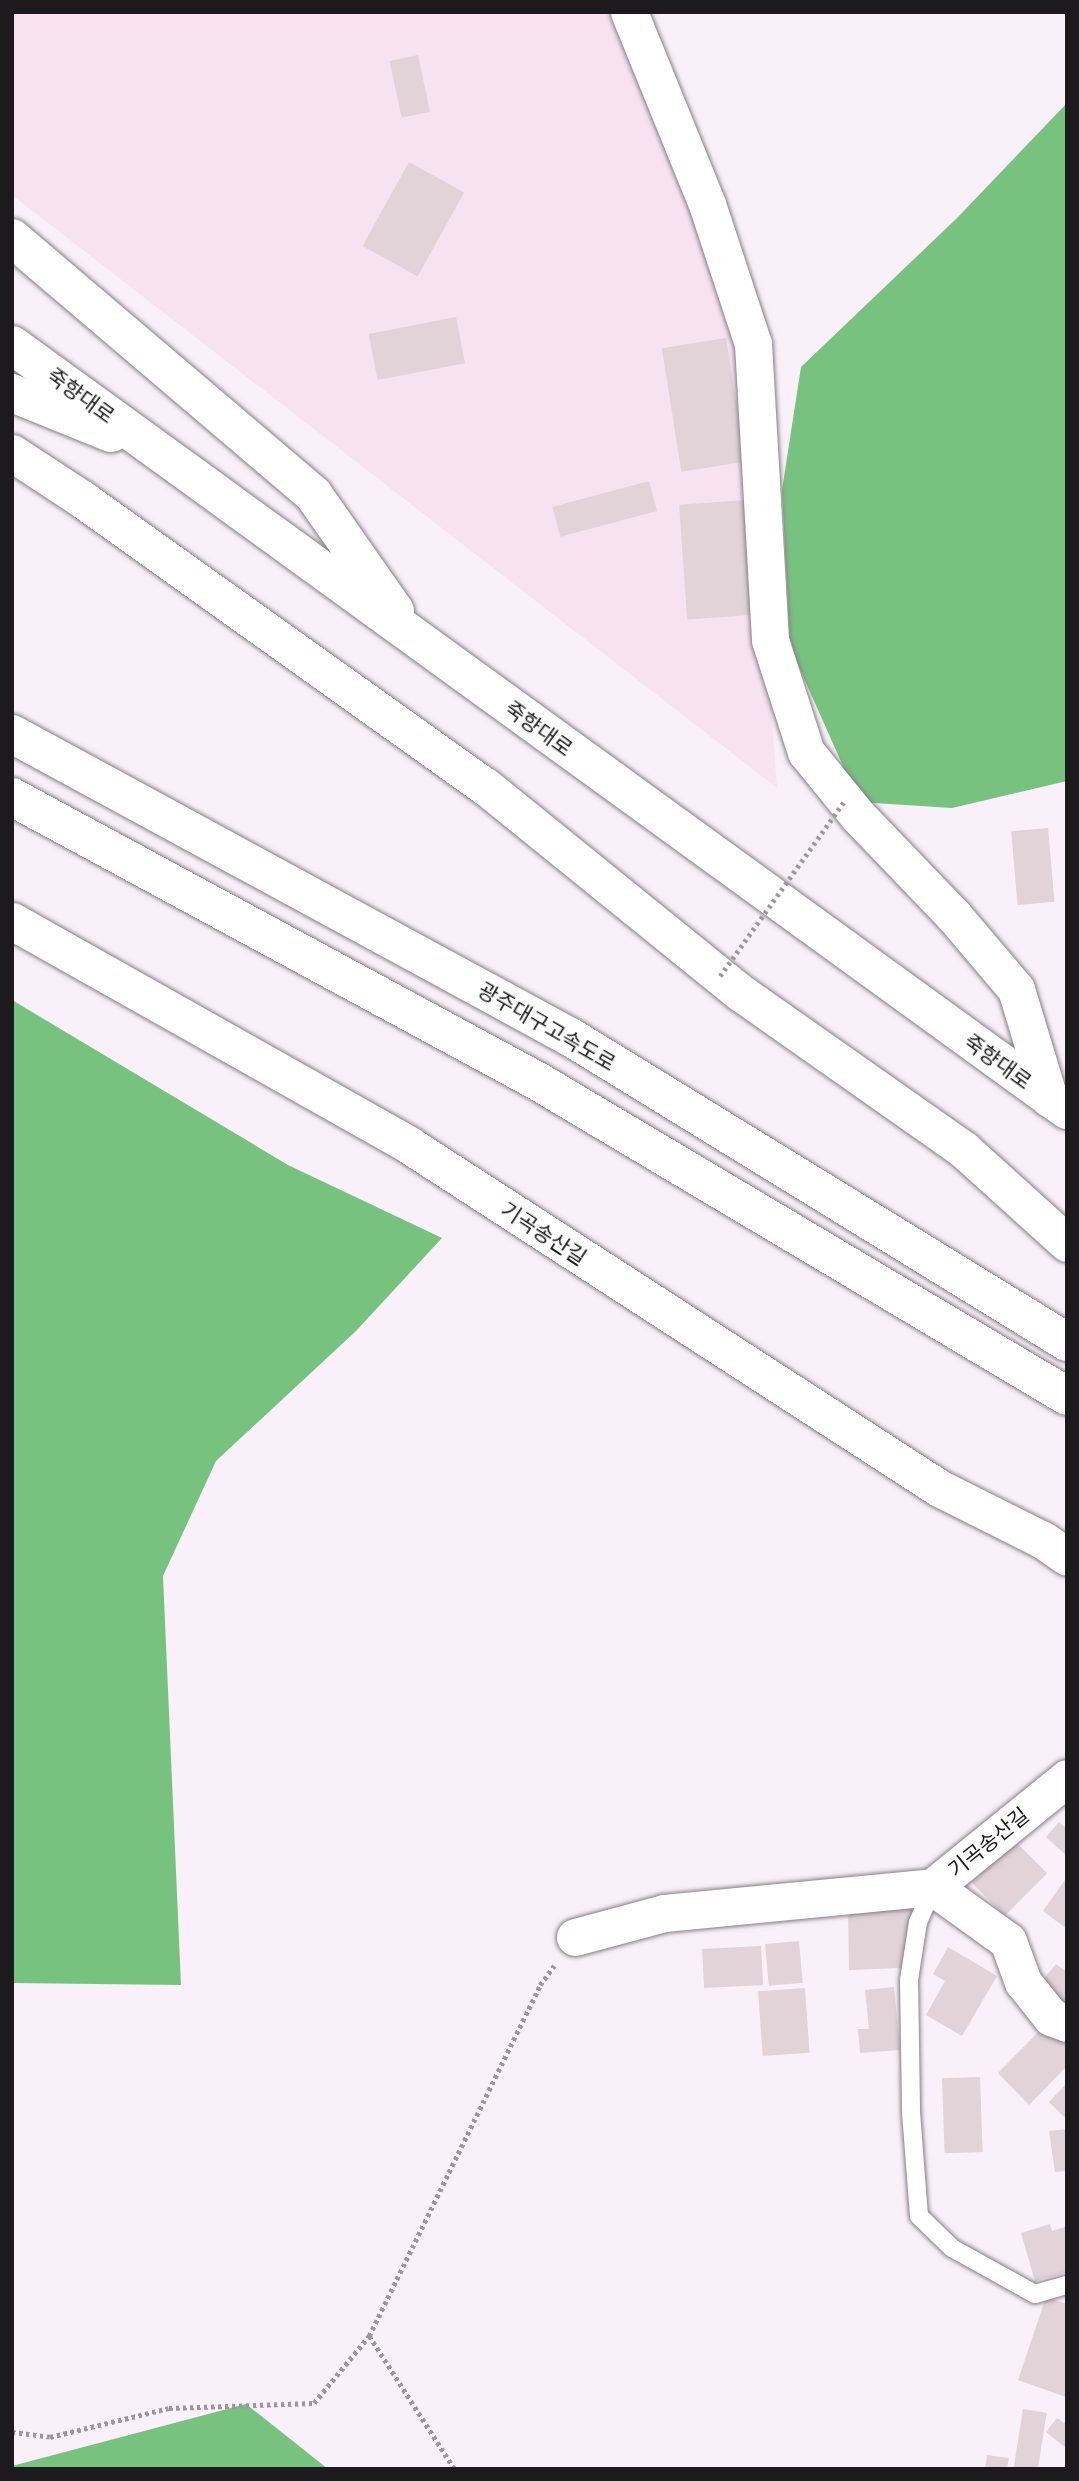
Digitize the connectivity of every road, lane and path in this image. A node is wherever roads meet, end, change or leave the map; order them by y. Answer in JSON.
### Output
{"nodes":[{"id":1,"x":629,"y":12,"type":"edge"},
{"id":2,"x":12,"y":238,"type":"edge"},
{"id":3,"x":12,"y":345,"type":"edge"},
{"id":4,"x":12,"y":393,"type":"edge"},
{"id":5,"x":158,"y":452,"type":"junction"},
{"id":6,"x":12,"y":453,"type":"edge"},
{"id":7,"x":412,"y":636,"type":"junction"},
{"id":8,"x":12,"y":734,"type":"edge"},
{"id":9,"x":12,"y":797,"type":"edge"},
{"id":10,"x":845,"y":800,"type":"junction"},
{"id":11,"x":12,"y":921,"type":"edge"},
{"id":12,"x":720,"y":976,"type":"junction"},
{"id":13,"x":1058,"y":1104,"type":"edge"},
{"id":14,"x":1067,"y":1243,"type":"edge"},
{"id":15,"x":1067,"y":1342,"type":"edge"},
{"id":16,"x":1067,"y":1396,"type":"edge"},
{"id":17,"x":1067,"y":1557,"type":"edge"},
{"id":18,"x":1067,"y":1778,"type":"edge"},
{"id":19,"x":933,"y":1887,"type":"junction"},
{"id":20,"x":575,"y":1937,"type":"joint"},
{"id":21,"x":1067,"y":2023,"type":"edge"},
{"id":22,"x":1067,"y":2285,"type":"edge"},
{"id":23,"x":369,"y":2336,"type":"junction"},
{"id":24,"x":12,"y":2432,"type":"edge"},
{"id":25,"x":454,"y":2469,"type":"edge"}],
"edges":[{"from":1,"to":10,"type":"street"},
{"from":2,"to":7,"type":"main road"},
{"from":3,"to":5,"type":"main road","name":"죽향대로"},
{"from":4,"to":5,"type":"main road"},
{"from":5,"to":7,"type":"main road","name":"죽향대로"},
{"from":6,"to":12,"type":"street"},
{"from":7,"to":13,"type":"main road","name":"죽향대로"},
{"from":8,"to":15,"type":"main road","name":"광주대구고속도로"},
{"from":9,"to":16,"type":"main road"},
{"from":10,"to":12,"type":"path","bridge":true},
{"from":10,"to":13,"type":"street"},
{"from":11,"to":17,"type":"street","name":"기곡송산길"},
{"from":12,"to":14,"type":"street"},
{"from":18,"to":19,"type":"street","name":"기곡송산길"},
{"from":19,"to":20,"type":"street"},
{"from":19,"to":21,"type":"street","name":"기곡송산길"},
{"from":19,"to":22,"type":"lane"},
{"from":20,"to":23,"type":"path"},
{"from":23,"to":24,"type":"path"},
{"from":23,"to":25,"type":"path"}]}
